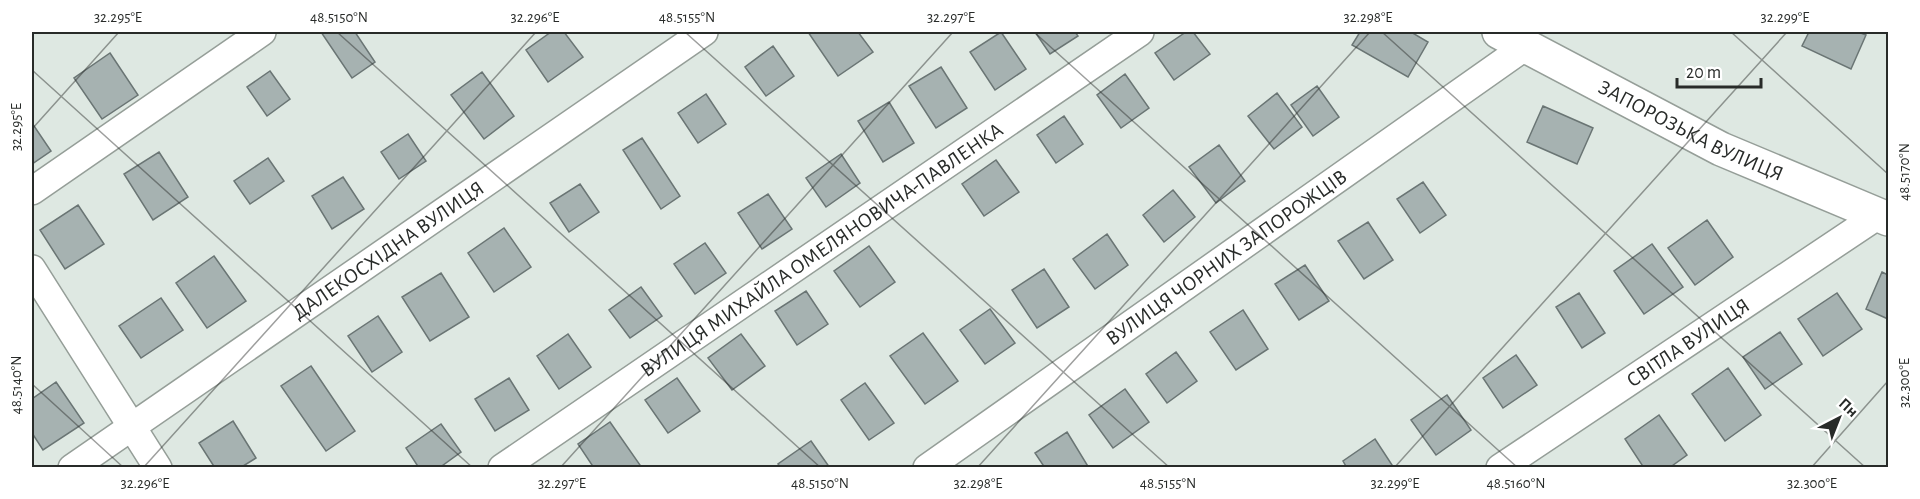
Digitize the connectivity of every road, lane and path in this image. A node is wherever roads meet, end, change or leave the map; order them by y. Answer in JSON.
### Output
{"nodes":[{"id":1,"x":262,"y":32,"type":"edge"},
{"id":2,"x":704,"y":32,"type":"edge"},
{"id":3,"x":1140,"y":32,"type":"edge"},
{"id":4,"x":1512,"y":39,"type":"edge"},
{"id":5,"x":32,"y":191,"type":"edge"},
{"id":6,"x":1883,"y":217,"type":"edge"},
{"id":7,"x":32,"y":269,"type":"edge"},
{"id":8,"x":132,"y":426,"type":"junction"},
{"id":9,"x":72,"y":468,"type":"edge"},
{"id":10,"x":158,"y":468,"type":"edge"},
{"id":11,"x":502,"y":468,"type":"edge"},
{"id":12,"x":927,"y":468,"type":"edge"},
{"id":13,"x":1500,"y":468,"type":"edge"}],
"edges":[{"from":1,"to":5,"type":"street"},
{"from":2,"to":8,"type":"street","name":"ДАЛЕКОСХІДНА ВУЛИЦЯ"},
{"from":3,"to":11,"type":"street","name":"ВУЛИЦЯ МИХАЙЛА ОМЕЛЯНОВИЧА-ПАВЛЕНКА"},
{"from":4,"to":6,"type":"street","name":"ЗАПОРОЗЬКА ВУЛИЦЯ"},
{"from":4,"to":12,"type":"street","name":"ВУЛИЦЯ ЧОРНИХ ЗАПОРОЖЦІВ"},
{"from":6,"to":13,"type":"street","name":"СВІТЛА ВУЛИЦЯ"},
{"from":7,"to":8,"type":"street"},
{"from":8,"to":9,"type":"street","name":"ДАЛЕКОСХІДНА ВУЛИЦЯ"},
{"from":8,"to":10,"type":"street"}]}
